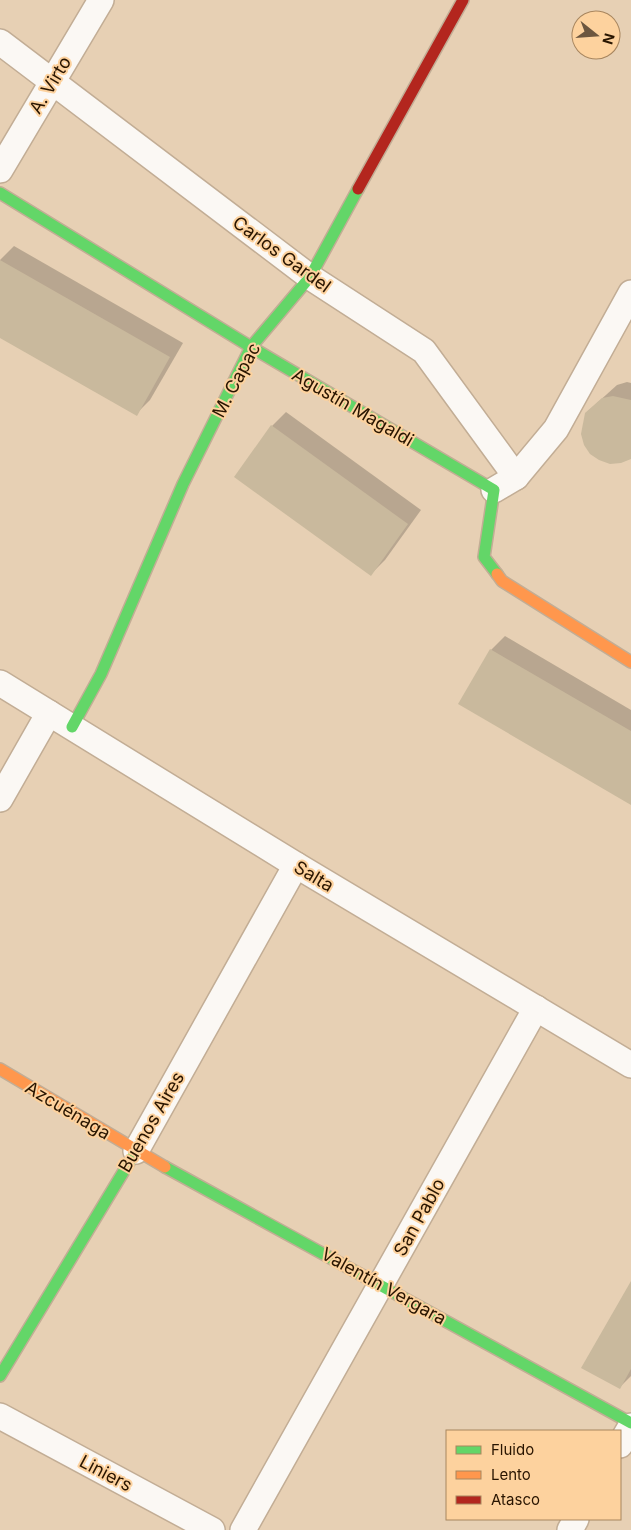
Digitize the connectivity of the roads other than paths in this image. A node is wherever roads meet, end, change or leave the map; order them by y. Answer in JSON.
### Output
{"nodes":[{"id":1,"x":101,"y":0,"type":"edge"},
{"id":2,"x":463,"y":0,"type":"edge"},
{"id":3,"x":0,"y":42,"type":"edge"},
{"id":4,"x":51,"y":81,"type":"junction"},
{"id":5,"x":0,"y":170,"type":"edge"},
{"id":6,"x":0,"y":193,"type":"edge"},
{"id":7,"x":310,"y":277,"type":"junction"},
{"id":8,"x":631,"y":293,"type":"edge"},
{"id":9,"x":251,"y":347,"type":"junction"},
{"id":10,"x":516,"y":477,"type":"junction"},
{"id":11,"x":494,"y":490,"type":"junction"},
{"id":12,"x":631,"y":662,"type":"edge"},
{"id":13,"x":0,"y":683,"type":"edge"},
{"id":14,"x":49,"y":714,"type":"junction"},
{"id":15,"x":72,"y":727,"type":"junction"},
{"id":16,"x":0,"y":799,"type":"edge"},
{"id":17,"x":296,"y":865,"type":"junction"},
{"id":18,"x":536,"y":1008,"type":"junction"},
{"id":19,"x":631,"y":1065,"type":"edge"},
{"id":20,"x":0,"y":1069,"type":"edge"},
{"id":21,"x":136,"y":1150,"type":"junction"},
{"id":22,"x":382,"y":1284,"type":"junction"},
{"id":23,"x":0,"y":1376,"type":"edge"},
{"id":24,"x":0,"y":1416,"type":"edge"},
{"id":25,"x":631,"y":1425,"type":"edge"},
{"id":26,"x":621,"y":1443,"type":"edge"},
{"id":27,"x":212,"y":1530,"type":"edge"},
{"id":28,"x":243,"y":1530,"type":"edge"}],
"edges":[{"from":1,"to":4,"type":"street","name":"A. Virto"},
{"from":2,"to":7,"type":"street","name":"M. Capac"},
{"from":3,"to":4,"type":"street","name":"Carlos Gardel"},
{"from":4,"to":5,"type":"street","name":"A. Virto"},
{"from":4,"to":7,"type":"street","name":"Carlos Gardel"},
{"from":6,"to":9,"type":"street","name":"Agustín Magaldi"},
{"from":7,"to":9,"type":"street","name":"M. Capac"},
{"from":7,"to":10,"type":"street","name":"Carlos Gardel"},
{"from":8,"to":10,"type":"street"},
{"from":9,"to":11,"type":"street","name":"Agustín Magaldi"},
{"from":9,"to":15,"type":"street","name":"M. Capac"},
{"from":10,"to":11,"type":"street"},
{"from":11,"to":12,"type":"street"},
{"from":13,"to":14,"type":"street","name":"Salta"},
{"from":14,"to":15,"type":"street","name":"Salta"},
{"from":14,"to":16,"type":"street"},
{"from":15,"to":17,"type":"street","name":"Salta"},
{"from":17,"to":18,"type":"street","name":"Salta"},
{"from":17,"to":21,"type":"street","name":"Buenos Aires"},
{"from":18,"to":19,"type":"street","name":"Salta"},
{"from":18,"to":22,"type":"street","name":"San Pablo"},
{"from":20,"to":21,"type":"street","name":"Azcuénaga"},
{"from":21,"to":22,"type":"street","name":"Valentín Vergara"},
{"from":21,"to":23,"type":"street","name":"Buenos Aires"},
{"from":22,"to":25,"type":"street","name":"Valentín Vergara"},
{"from":22,"to":28,"type":"street","name":"San Pablo"},
{"from":24,"to":27,"type":"street","name":"Liniers"},
{"from":25,"to":26,"type":"street"}]}
